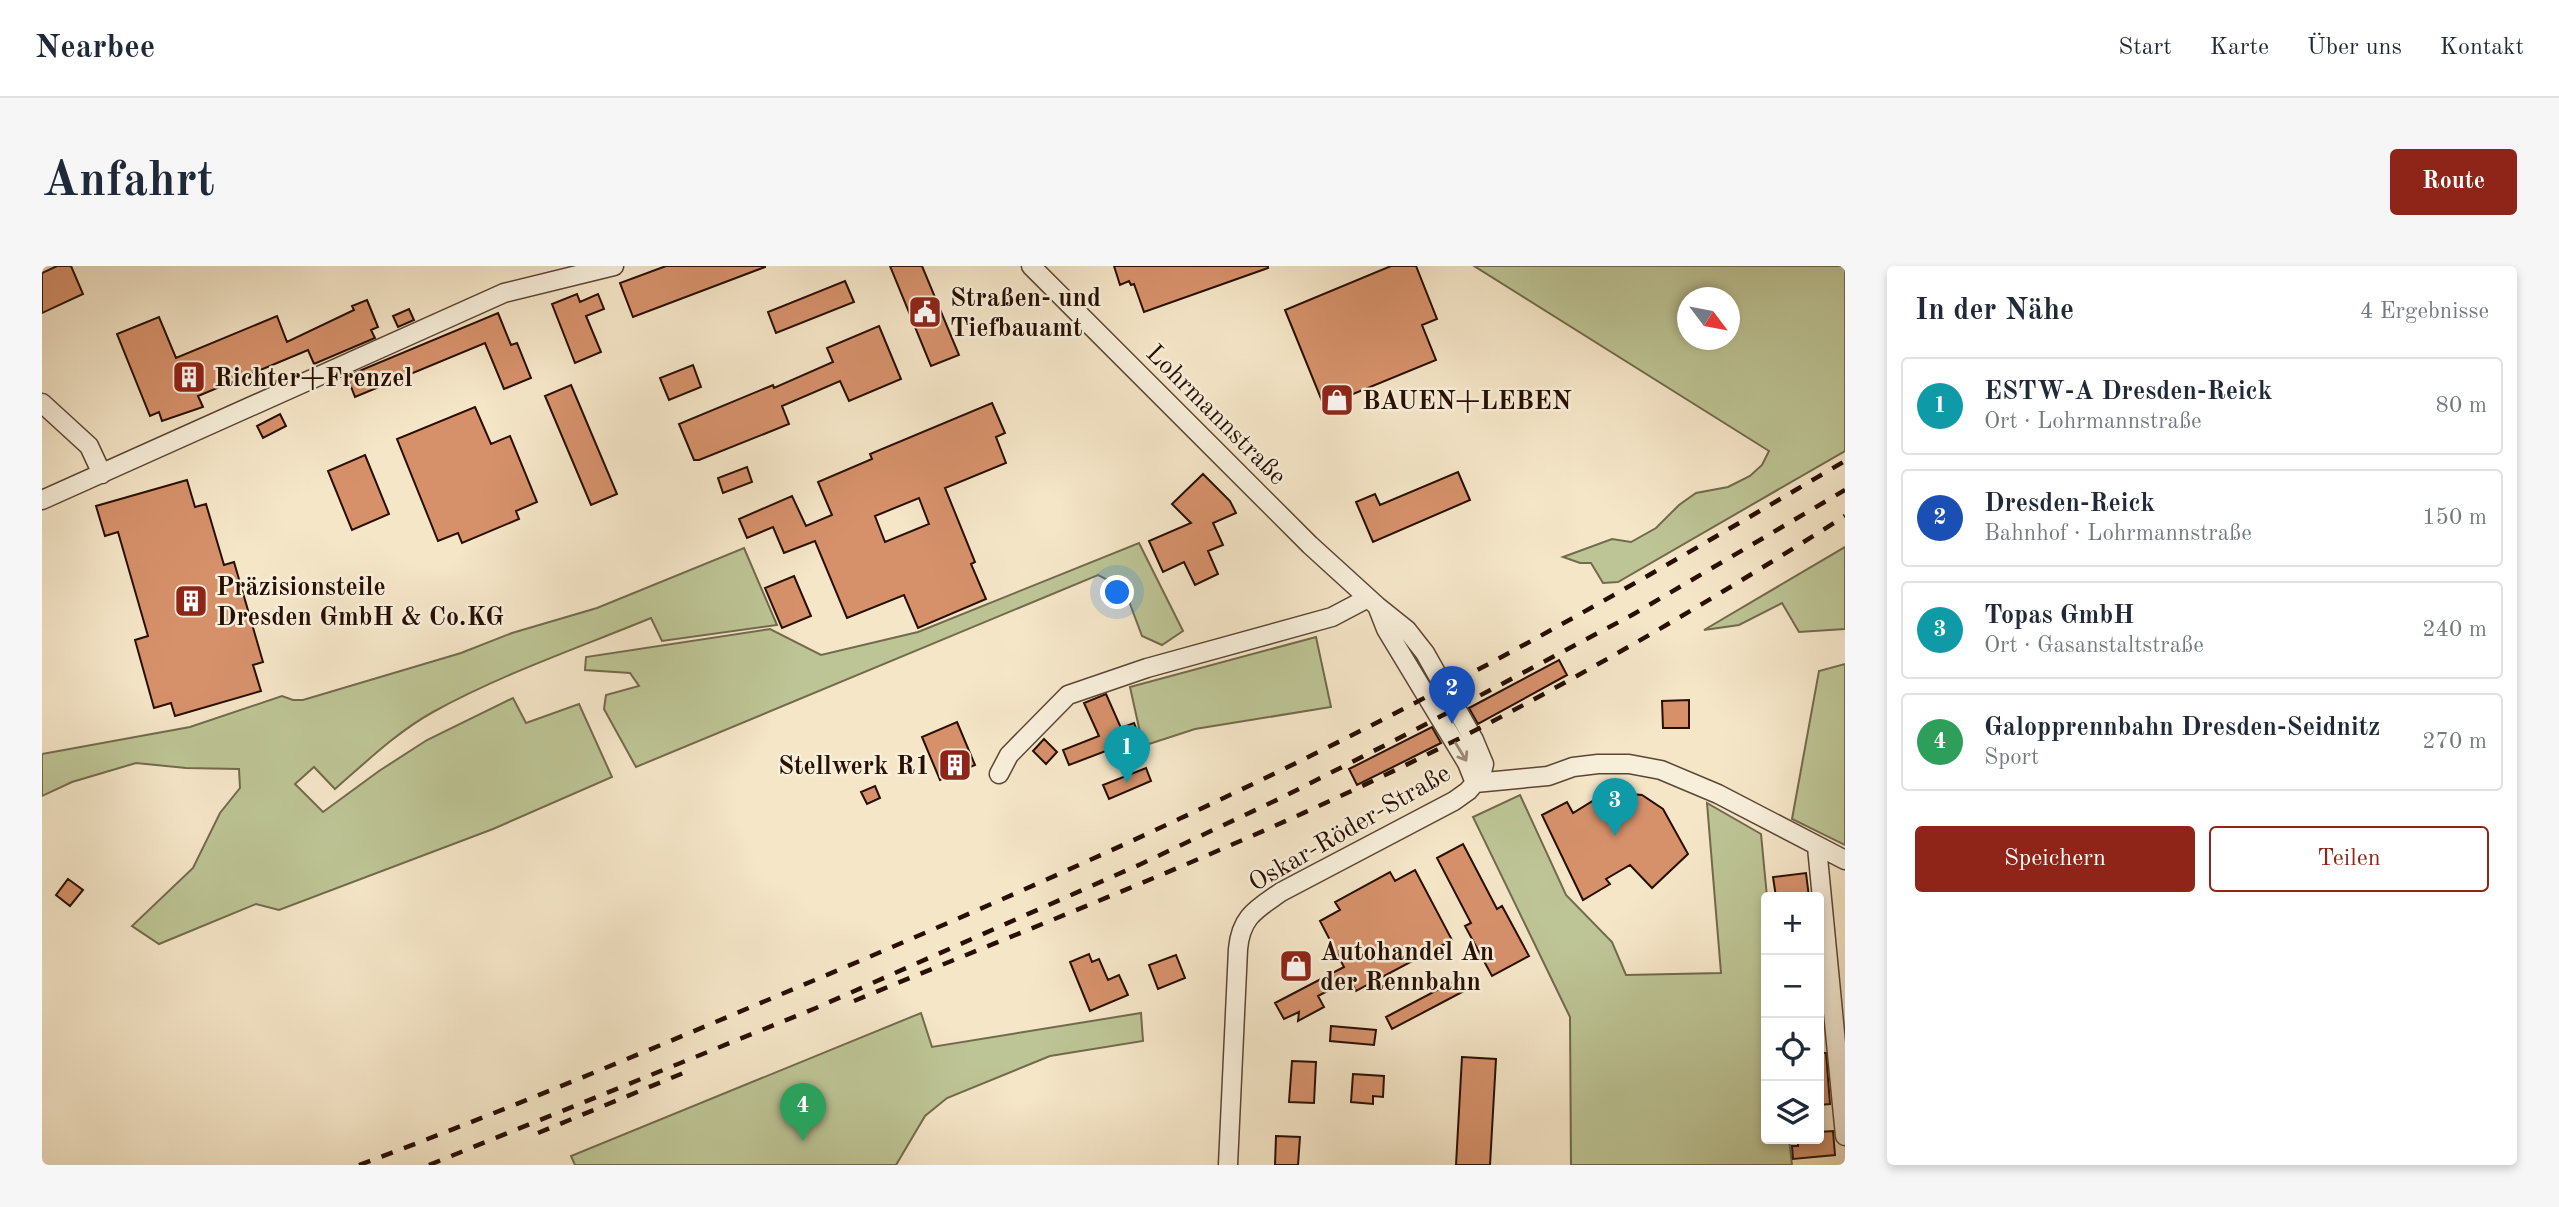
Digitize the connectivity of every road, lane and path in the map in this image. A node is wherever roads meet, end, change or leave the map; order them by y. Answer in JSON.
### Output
{"nodes":[{"id":1,"x":614,"y":266,"type":"edge"},
{"id":2,"x":1031,"y":266,"type":"edge"},
{"id":3,"x":42,"y":403,"type":"edge"},
{"id":4,"x":102,"y":474,"type":"junction"},
{"id":5,"x":42,"y":500,"type":"edge"},
{"id":6,"x":1372,"y":602,"type":"junction"},
{"id":7,"x":999,"y":774,"type":"dead end"},
{"id":8,"x":1475,"y":783,"type":"junction"},
{"id":9,"x":1818,"y":847,"type":"junction"},
{"id":10,"x":1845,"y":860,"type":"edge"},
{"id":11,"x":1845,"y":1136,"type":"edge"},
{"id":12,"x":1228,"y":1165,"type":"edge"}],
"edges":[{"from":1,"to":4,"type":"street"},
{"from":2,"to":6,"type":"street","name":"Lohrmannstraße"},
{"from":3,"to":4,"type":"street"},
{"from":4,"to":5,"type":"street"},
{"from":6,"to":7,"type":"street"},
{"from":6,"to":8,"type":"street","name":"Lohrmannstraße"},
{"from":8,"to":9,"type":"street"},
{"from":8,"to":12,"type":"street","name":"Oskar-Röder-Straße"},
{"from":9,"to":10,"type":"street"},
{"from":9,"to":11,"type":"street"}]}
